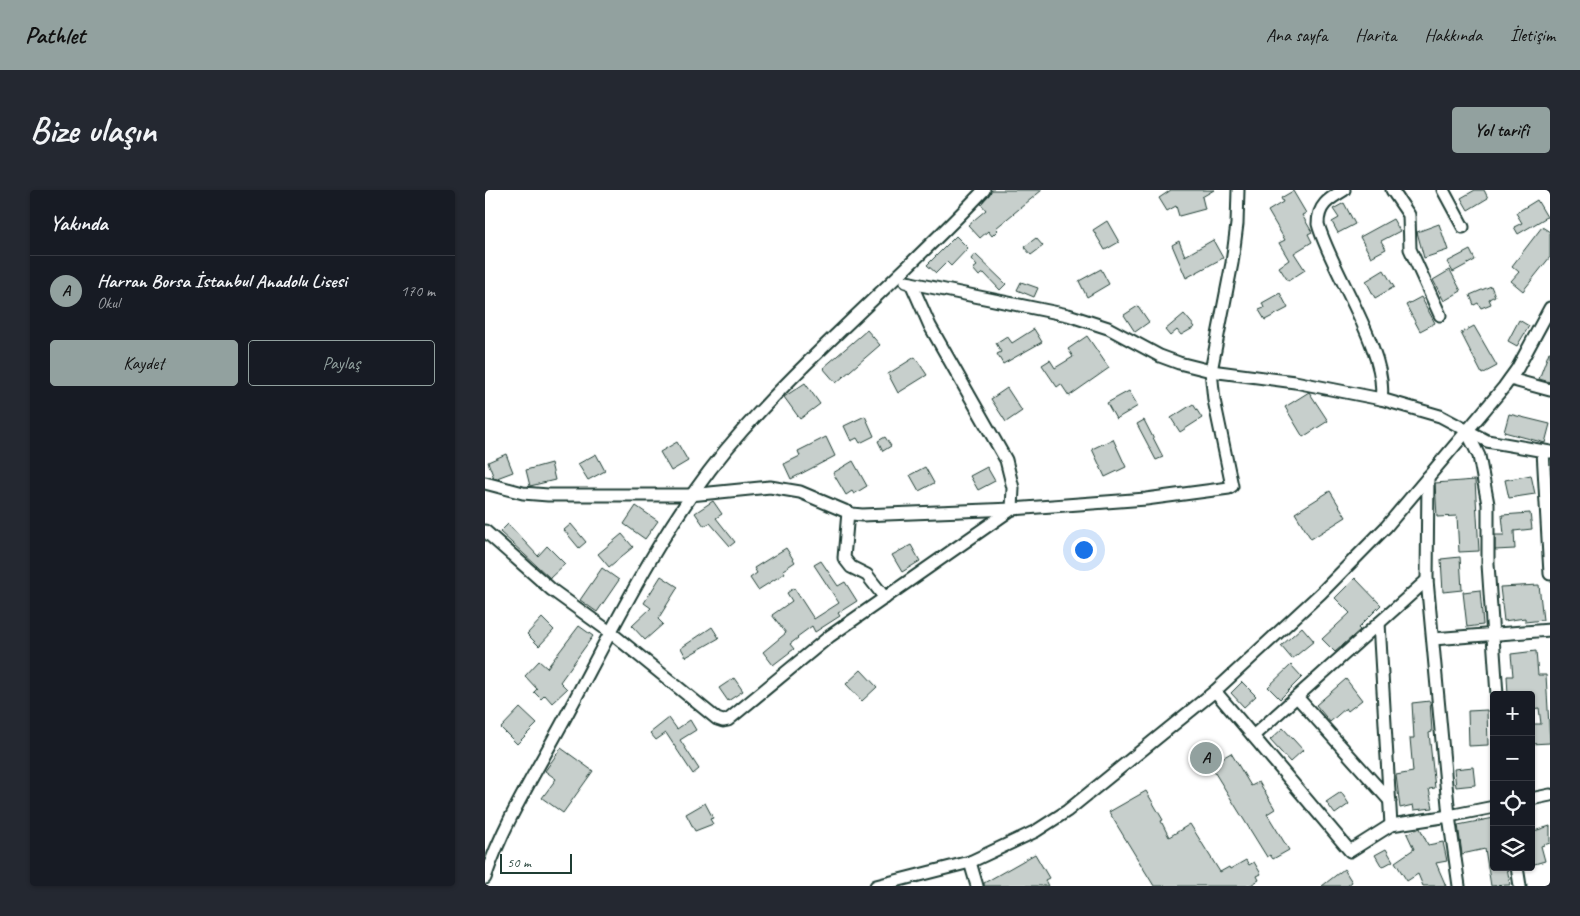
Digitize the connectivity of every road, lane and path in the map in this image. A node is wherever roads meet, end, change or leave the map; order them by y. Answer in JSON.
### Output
{"nodes":[{"id":1,"x":984,"y":190,"type":"edge"},
{"id":2,"x":1238,"y":190,"type":"edge"},
{"id":3,"x":1344,"y":190,"type":"edge"},
{"id":4,"x":1392,"y":190,"type":"edge"},
{"id":5,"x":1443,"y":190,"type":"edge"},
{"id":6,"x":1463,"y":227,"type":"dead end"},
{"id":7,"x":895,"y":280,"type":"junction"},
{"id":8,"x":911,"y":283,"type":"junction"},
{"id":9,"x":1550,"y":308,"type":"edge"},
{"id":10,"x":1440,"y":315,"type":"dead end"},
{"id":11,"x":1211,"y":371,"type":"junction"},
{"id":12,"x":1510,"y":379,"type":"junction"},
{"id":13,"x":1550,"y":390,"type":"edge"},
{"id":14,"x":1381,"y":399,"type":"junction"},
{"id":15,"x":1467,"y":432,"type":"junction"},
{"id":16,"x":1487,"y":441,"type":"junction"},
{"id":17,"x":1546,"y":451,"type":"edge"},
{"id":18,"x":1479,"y":456,"type":"junction"},
{"id":19,"x":1428,"y":477,"type":"junction"},
{"id":20,"x":485,"y":483,"type":"edge"},
{"id":21,"x":690,"y":495,"type":"junction"},
{"id":22,"x":1012,"y":509,"type":"junction"},
{"id":23,"x":848,"y":512,"type":"junction"},
{"id":24,"x":1548,"y":513,"type":"edge"},
{"id":25,"x":485,"y":531,"type":"edge"},
{"id":26,"x":1550,"y":574,"type":"edge"},
{"id":27,"x":1427,"y":580,"type":"junction"},
{"id":28,"x":885,"y":598,"type":"junction"},
{"id":29,"x":1379,"y":623,"type":"junction"},
{"id":30,"x":1550,"y":630,"type":"edge"},
{"id":31,"x":610,"y":632,"type":"junction"},
{"id":32,"x":1492,"y":635,"type":"junction"},
{"id":33,"x":1433,"y":639,"type":"junction"},
{"id":34,"x":1215,"y":691,"type":"junction"},
{"id":35,"x":1497,"y":691,"type":"edge"},
{"id":36,"x":1297,"y":697,"type":"junction"},
{"id":37,"x":1253,"y":736,"type":"junction"},
{"id":38,"x":1550,"y":795,"type":"edge"},
{"id":39,"x":1535,"y":798,"type":"edge"},
{"id":40,"x":1390,"y":801,"type":"junction"},
{"id":41,"x":1490,"y":808,"type":"edge"},
{"id":42,"x":1449,"y":816,"type":"junction"},
{"id":43,"x":1391,"y":824,"type":"junction"},
{"id":44,"x":970,"y":862,"type":"junction"},
{"id":45,"x":1518,"y":871,"type":"edge"},
{"id":46,"x":485,"y":878,"type":"edge"},
{"id":47,"x":876,"y":886,"type":"edge"},
{"id":48,"x":977,"y":886,"type":"edge"},
{"id":49,"x":1459,"y":886,"type":"edge"},
{"id":50,"x":1520,"y":886,"type":"edge"}],
"edges":[{"from":1,"to":7,"type":"street"},
{"from":2,"to":11,"type":"street"},
{"from":3,"to":14,"type":"street"},
{"from":4,"to":10,"type":"street"},
{"from":5,"to":6,"type":"street"},
{"from":7,"to":8,"type":"street"},
{"from":7,"to":21,"type":"street"},
{"from":8,"to":11,"type":"street"},
{"from":8,"to":22,"type":"street"},
{"from":9,"to":12,"type":"street"},
{"from":11,"to":14,"type":"street"},
{"from":11,"to":22,"type":"street"},
{"from":12,"to":13,"type":"street"},
{"from":12,"to":15,"type":"street"},
{"from":14,"to":15,"type":"street"},
{"from":15,"to":16,"type":"street"},
{"from":15,"to":18,"type":"street"},
{"from":15,"to":19,"type":"street"},
{"from":16,"to":17,"type":"street"},
{"from":16,"to":18,"type":"street"},
{"from":17,"to":24,"type":"street"},
{"from":18,"to":32,"type":"street"},
{"from":19,"to":27,"type":"street"},
{"from":19,"to":34,"type":"street"},
{"from":20,"to":21,"type":"street"},
{"from":21,"to":23,"type":"street"},
{"from":21,"to":31,"type":"street"},
{"from":22,"to":23,"type":"street"},
{"from":22,"to":28,"type":"street"},
{"from":23,"to":28,"type":"street"},
{"from":24,"to":26,"type":"street"},
{"from":25,"to":31,"type":"street"},
{"from":27,"to":29,"type":"street"},
{"from":27,"to":33,"type":"street"},
{"from":28,"to":31,"type":"street"},
{"from":29,"to":36,"type":"street"},
{"from":29,"to":40,"type":"street"},
{"from":30,"to":32,"type":"street"},
{"from":31,"to":46,"type":"street"},
{"from":32,"to":33,"type":"street"},
{"from":32,"to":35,"type":"street"},
{"from":33,"to":42,"type":"street"},
{"from":34,"to":37,"type":"street"},
{"from":34,"to":44,"type":"street"},
{"from":36,"to":37,"type":"street"},
{"from":36,"to":40,"type":"street"},
{"from":37,"to":43,"type":"street"},
{"from":38,"to":39,"type":"street"},
{"from":40,"to":43,"type":"street"},
{"from":41,"to":42,"type":"street"},
{"from":42,"to":43,"type":"street"},
{"from":42,"to":49,"type":"street"},
{"from":44,"to":47,"type":"street"},
{"from":44,"to":48,"type":"street"},
{"from":45,"to":50,"type":"street"}]}
